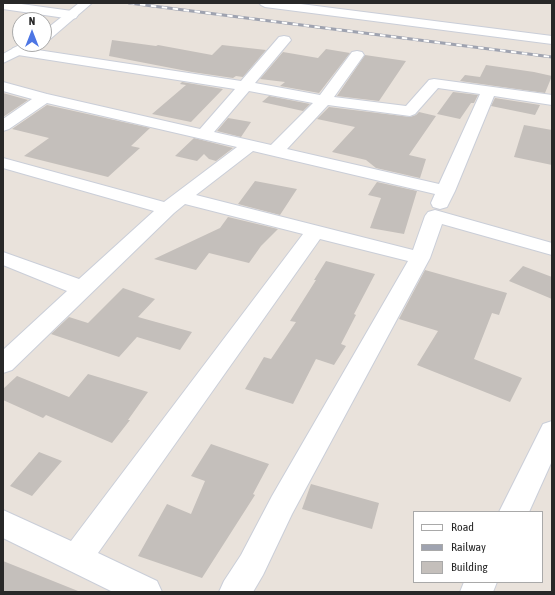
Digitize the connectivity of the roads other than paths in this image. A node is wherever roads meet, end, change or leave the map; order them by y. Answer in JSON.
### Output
{"nodes":[{"id":1,"x":86,"y":3,"type":"edge"},
{"id":2,"x":265,"y":3,"type":"edge"},
{"id":3,"x":3,"y":6,"type":"edge"},
{"id":4,"x":72,"y":15,"type":"junction"},
{"id":5,"x":52,"y":31,"type":"edge"},
{"id":6,"x":284,"y":40,"type":"dead end"},
{"id":7,"x":552,"y":40,"type":"edge"},
{"id":8,"x":16,"y":52,"type":"edge"},
{"id":9,"x":52,"y":52,"type":"edge"},
{"id":10,"x":357,"y":55,"type":"dead end"},
{"id":11,"x":3,"y":59,"type":"edge"},
{"id":12,"x":3,"y":86,"type":"edge"},
{"id":13,"x":246,"y":86,"type":"junction"},
{"id":14,"x":488,"y":92,"type":"junction"},
{"id":15,"x":44,"y":98,"type":"junction"},
{"id":16,"x":324,"y":100,"type":"junction"},
{"id":17,"x":552,"y":100,"type":"edge"},
{"id":18,"x":3,"y":126,"type":"edge"},
{"id":19,"x":204,"y":134,"type":"junction"},
{"id":20,"x":250,"y":145,"type":"junction"},
{"id":21,"x":275,"y":151,"type":"junction"},
{"id":22,"x":3,"y":163,"type":"edge"},
{"id":23,"x":446,"y":191,"type":"junction"},
{"id":24,"x":174,"y":203,"type":"junction"},
{"id":25,"x":435,"y":216,"type":"junction"},
{"id":26,"x":316,"y":231,"type":"junction"},
{"id":27,"x":551,"y":242,"type":"edge"},
{"id":28,"x":3,"y":258,"type":"edge"},
{"id":29,"x":420,"y":258,"type":"junction"},
{"id":30,"x":84,"y":289,"type":"junction"},
{"id":31,"x":3,"y":364,"type":"edge"},
{"id":32,"x":552,"y":432,"type":"edge"},
{"id":33,"x":514,"y":511,"type":"edge"},
{"id":34,"x":3,"y":523,"type":"edge"},
{"id":35,"x":76,"y":559,"type":"junction"},
{"id":36,"x":480,"y":583,"type":"edge"},
{"id":37,"x":146,"y":592,"type":"edge"},
{"id":38,"x":235,"y":592,"type":"edge"},
{"id":39,"x":476,"y":592,"type":"edge"}],
"edges":[{"from":1,"to":4,"type":"street"},
{"from":2,"to":7,"type":"street"},
{"from":3,"to":4,"type":"street"},
{"from":4,"to":5,"type":"street"},
{"from":6,"to":13,"type":"street"},
{"from":8,"to":11,"type":"street"},
{"from":9,"to":13,"type":"street"},
{"from":10,"to":16,"type":"street"},
{"from":12,"to":15,"type":"street"},
{"from":13,"to":16,"type":"street"},
{"from":13,"to":19,"type":"street"},
{"from":14,"to":16,"type":"street"},
{"from":14,"to":17,"type":"street"},
{"from":14,"to":23,"type":"street"},
{"from":15,"to":18,"type":"street"},
{"from":15,"to":19,"type":"street"},
{"from":16,"to":21,"type":"street"},
{"from":19,"to":20,"type":"street"},
{"from":20,"to":21,"type":"street"},
{"from":20,"to":24,"type":"street"},
{"from":21,"to":23,"type":"street"},
{"from":22,"to":24,"type":"street"},
{"from":23,"to":25,"type":"street"},
{"from":24,"to":26,"type":"street"},
{"from":24,"to":30,"type":"street"},
{"from":25,"to":27,"type":"street"},
{"from":25,"to":29,"type":"street"},
{"from":26,"to":29,"type":"street"},
{"from":26,"to":35,"type":"street"},
{"from":28,"to":30,"type":"street"},
{"from":29,"to":38,"type":"street"},
{"from":30,"to":31,"type":"street"},
{"from":32,"to":33,"type":"street"},
{"from":34,"to":35,"type":"street"},
{"from":35,"to":37,"type":"street"},
{"from":36,"to":39,"type":"street"}]}
